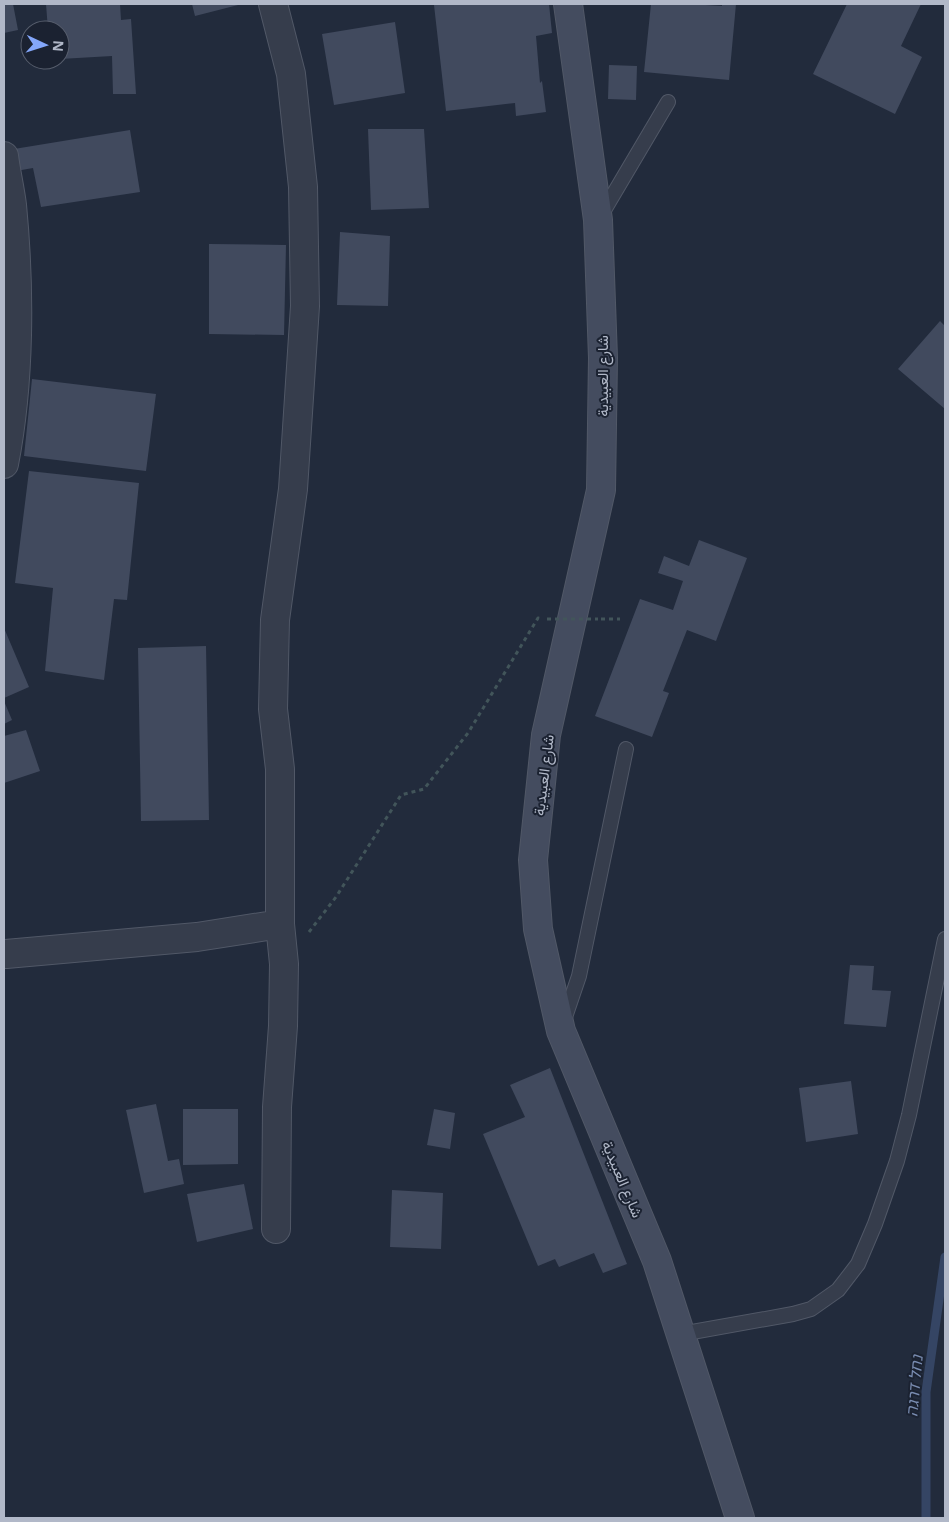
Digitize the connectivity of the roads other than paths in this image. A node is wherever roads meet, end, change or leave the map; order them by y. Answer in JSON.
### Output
{"nodes":[{"id":1,"x":273,"y":4,"type":"edge"},
{"id":2,"x":568,"y":4,"type":"edge"},
{"id":3,"x":668,"y":102,"type":"dead end"},
{"id":4,"x":4,"y":156,"type":"edge"},
{"id":5,"x":598,"y":220,"type":"junction"},
{"id":6,"x":4,"y":464,"type":"edge"},
{"id":7,"x":626,"y":748,"type":"dead end"},
{"id":8,"x":280,"y":924,"type":"junction"},
{"id":9,"x":945,"y":939,"type":"edge"},
{"id":10,"x":5,"y":949,"type":"edge"},
{"id":11,"x":561,"y":1031,"type":"junction"},
{"id":12,"x":276,"y":1229,"type":"dead end"},
{"id":13,"x":681,"y":1334,"type":"junction"},
{"id":14,"x":740,"y":1518,"type":"edge"}],
"edges":[{"from":1,"to":8,"type":"street"},
{"from":2,"to":5,"type":"main road","name":"شارع العبيدية"},
{"from":3,"to":5,"type":"lane"},
{"from":4,"to":6,"type":"street"},
{"from":5,"to":11,"type":"main road","name":"شارع العبيدية"},
{"from":7,"to":11,"type":"lane"},
{"from":8,"to":10,"type":"street"},
{"from":8,"to":12,"type":"street"},
{"from":9,"to":13,"type":"lane"},
{"from":11,"to":13,"type":"main road","name":"شارع العبيدية"},
{"from":13,"to":14,"type":"main road","name":"شارع العبيدية"}]}
